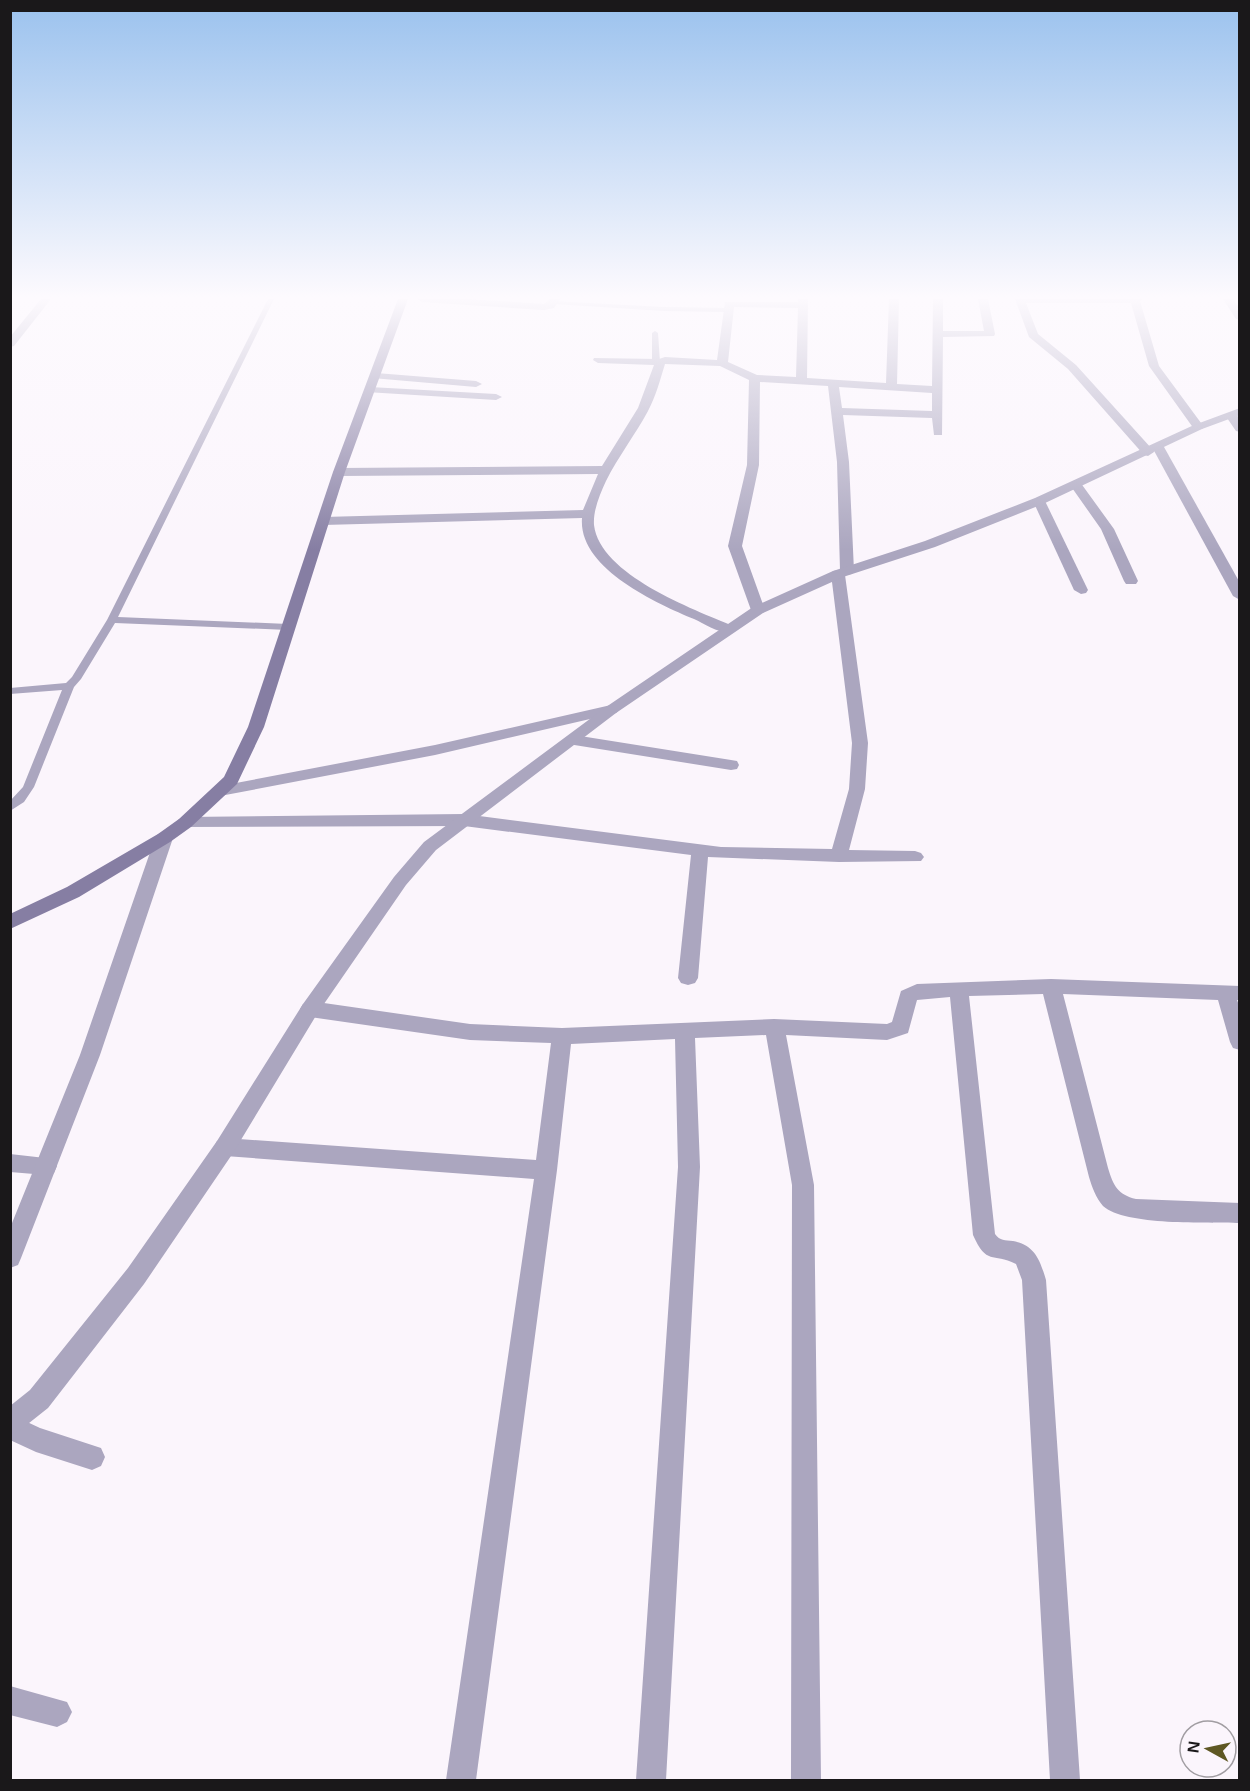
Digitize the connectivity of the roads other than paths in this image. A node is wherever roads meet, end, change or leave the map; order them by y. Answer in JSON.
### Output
{"nodes":[{"id":1,"x":230,"y":383,"type":"edge"},
{"id":2,"x":373,"y":383,"type":"edge"},
{"id":3,"x":467,"y":383,"type":"edge"},
{"id":4,"x":652,"y":383,"type":"edge"},
{"id":5,"x":755,"y":383,"type":"edge"},
{"id":6,"x":810,"y":383,"type":"edge"},
{"id":7,"x":891,"y":383,"type":"edge"},
{"id":8,"x":937,"y":383,"type":"edge"},
{"id":9,"x":1086,"y":383,"type":"edge"},
{"id":10,"x":1166,"y":383,"type":"edge"},
{"id":11,"x":487,"y":384,"type":"dead end"},
{"id":12,"x":833,"y":384,"type":"junction"},
{"id":13,"x":891,"y":388,"type":"junction"},
{"id":14,"x":370,"y":390,"type":"junction"},
{"id":15,"x":937,"y":390,"type":"junction"},
{"id":16,"x":496,"y":397,"type":"dead end"},
{"id":17,"x":836,"y":411,"type":"junction"},
{"id":18,"x":1235,"y":413,"type":"edge"},
{"id":19,"x":938,"y":415,"type":"junction"},
{"id":20,"x":1198,"y":427,"type":"junction"},
{"id":21,"x":1239,"y":429,"type":"edge"},
{"id":22,"x":938,"y":433,"type":"dead end"},
{"id":23,"x":1153,"y":450,"type":"junction"},
{"id":24,"x":606,"y":470,"type":"junction"},
{"id":25,"x":339,"y":472,"type":"junction"},
{"id":26,"x":1076,"y":485,"type":"junction"},
{"id":27,"x":1040,"y":501,"type":"junction"},
{"id":28,"x":588,"y":514,"type":"junction"},
{"id":29,"x":323,"y":521,"type":"junction"},
{"id":30,"x":842,"y":572,"type":"junction"},
{"id":31,"x":1131,"y":581,"type":"dead end"},
{"id":32,"x":1082,"y":590,"type":"dead end"},
{"id":33,"x":1239,"y":596,"type":"edge"},
{"id":34,"x":758,"y":610,"type":"junction"},
{"id":35,"x":112,"y":620,"type":"junction"},
{"id":36,"x":288,"y":627,"type":"junction"},
{"id":37,"x":728,"y":629,"type":"junction"},
{"id":38,"x":69,"y":686,"type":"junction"},
{"id":39,"x":10,"y":691,"type":"edge"},
{"id":40,"x":611,"y":710,"type":"junction"},
{"id":41,"x":574,"y":740,"type":"junction"},
{"id":42,"x":731,"y":765,"type":"dead end"},
{"id":43,"x":220,"y":791,"type":"junction"},
{"id":44,"x":10,"y":807,"type":"edge"},
{"id":45,"x":464,"y":820,"type":"junction"},
{"id":46,"x":185,"y":823,"type":"junction"},
{"id":47,"x":164,"y":838,"type":"junction"},
{"id":48,"x":700,"y":851,"type":"junction"},
{"id":49,"x":839,"y":856,"type":"junction"},
{"id":50,"x":915,"y":857,"type":"dead end"},
{"id":51,"x":10,"y":922,"type":"edge"},
{"id":52,"x":688,"y":978,"type":"dead end"},
{"id":53,"x":1051,"y":986,"type":"junction"},
{"id":54,"x":959,"y":989,"type":"junction"},
{"id":55,"x":1232,"y":993,"type":"edge"},
{"id":56,"x":310,"y":1009,"type":"junction"},
{"id":57,"x":774,"y":1027,"type":"junction"},
{"id":58,"x":685,"y":1031,"type":"junction"},
{"id":59,"x":562,"y":1036,"type":"junction"},
{"id":60,"x":1239,"y":1042,"type":"edge"},
{"id":61,"x":225,"y":1146,"type":"junction"},
{"id":62,"x":10,"y":1163,"type":"edge"},
{"id":63,"x":46,"y":1166,"type":"junction"},
{"id":64,"x":546,"y":1170,"type":"junction"},
{"id":65,"x":1239,"y":1213,"type":"edge"},
{"id":66,"x":10,"y":1258,"type":"edge"},
{"id":67,"x":10,"y":1424,"type":"edge"},
{"id":68,"x":92,"y":1457,"type":"dead end"},
{"id":69,"x":10,"y":1700,"type":"edge"},
{"id":70,"x":57,"y":1712,"type":"dead end"},
{"id":71,"x":461,"y":1780,"type":"edge"},
{"id":72,"x":651,"y":1780,"type":"edge"},
{"id":73,"x":806,"y":1780,"type":"edge"},
{"id":74,"x":1065,"y":1780,"type":"edge"}],
"edges":[{"from":1,"to":35,"type":"lane"},
{"from":2,"to":14,"type":"main road"},
{"from":3,"to":11,"type":"street"},
{"from":4,"to":24,"type":"street"},
{"from":5,"to":34,"type":"street"},
{"from":6,"to":12,"type":"street"},
{"from":7,"to":13,"type":"street"},
{"from":8,"to":15,"type":"street"},
{"from":9,"to":23,"type":"street"},
{"from":10,"to":20,"type":"street"},
{"from":12,"to":13,"type":"street"},
{"from":12,"to":17,"type":"street"},
{"from":13,"to":15,"type":"street"},
{"from":14,"to":16,"type":"street"},
{"from":14,"to":25,"type":"main road"},
{"from":15,"to":19,"type":"street"},
{"from":17,"to":19,"type":"street"},
{"from":17,"to":30,"type":"street"},
{"from":18,"to":20,"type":"street"},
{"from":18,"to":21,"type":"street"},
{"from":19,"to":22,"type":"street"},
{"from":20,"to":23,"type":"street"},
{"from":23,"to":26,"type":"street"},
{"from":23,"to":33,"type":"street"},
{"from":24,"to":25,"type":"street"},
{"from":24,"to":28,"type":"street"},
{"from":25,"to":29,"type":"main road"},
{"from":26,"to":27,"type":"street"},
{"from":26,"to":31,"type":"street"},
{"from":27,"to":30,"type":"street"},
{"from":27,"to":32,"type":"street"},
{"from":28,"to":29,"type":"street"},
{"from":28,"to":37,"type":"street"},
{"from":29,"to":36,"type":"main road"},
{"from":30,"to":34,"type":"street"},
{"from":30,"to":49,"type":"street"},
{"from":34,"to":37,"type":"street"},
{"from":35,"to":36,"type":"lane"},
{"from":35,"to":38,"type":"lane"},
{"from":36,"to":43,"type":"main road"},
{"from":37,"to":40,"type":"street"},
{"from":38,"to":39,"type":"lane"},
{"from":38,"to":44,"type":"lane"},
{"from":40,"to":41,"type":"street"},
{"from":40,"to":43,"type":"street"},
{"from":41,"to":42,"type":"street"},
{"from":41,"to":45,"type":"street"},
{"from":43,"to":46,"type":"main road"},
{"from":45,"to":46,"type":"street"},
{"from":45,"to":48,"type":"street"},
{"from":45,"to":56,"type":"street"},
{"from":46,"to":47,"type":"main road"},
{"from":47,"to":51,"type":"main road"},
{"from":47,"to":63,"type":"street"},
{"from":48,"to":49,"type":"street"},
{"from":48,"to":52,"type":"street"},
{"from":49,"to":50,"type":"street"},
{"from":53,"to":54,"type":"street"},
{"from":53,"to":55,"type":"street"},
{"from":53,"to":65,"type":"street"},
{"from":54,"to":57,"type":"street"},
{"from":54,"to":74,"type":"street"},
{"from":55,"to":60,"type":"street"},
{"from":56,"to":59,"type":"street"},
{"from":56,"to":61,"type":"street"},
{"from":57,"to":58,"type":"street"},
{"from":57,"to":73,"type":"street"},
{"from":58,"to":59,"type":"street"},
{"from":58,"to":72,"type":"street"},
{"from":59,"to":64,"type":"street"},
{"from":61,"to":64,"type":"street"},
{"from":61,"to":67,"type":"street"},
{"from":62,"to":63,"type":"street"},
{"from":63,"to":66,"type":"street"},
{"from":64,"to":71,"type":"street"},
{"from":67,"to":68,"type":"street"},
{"from":69,"to":70,"type":"street"}]}
